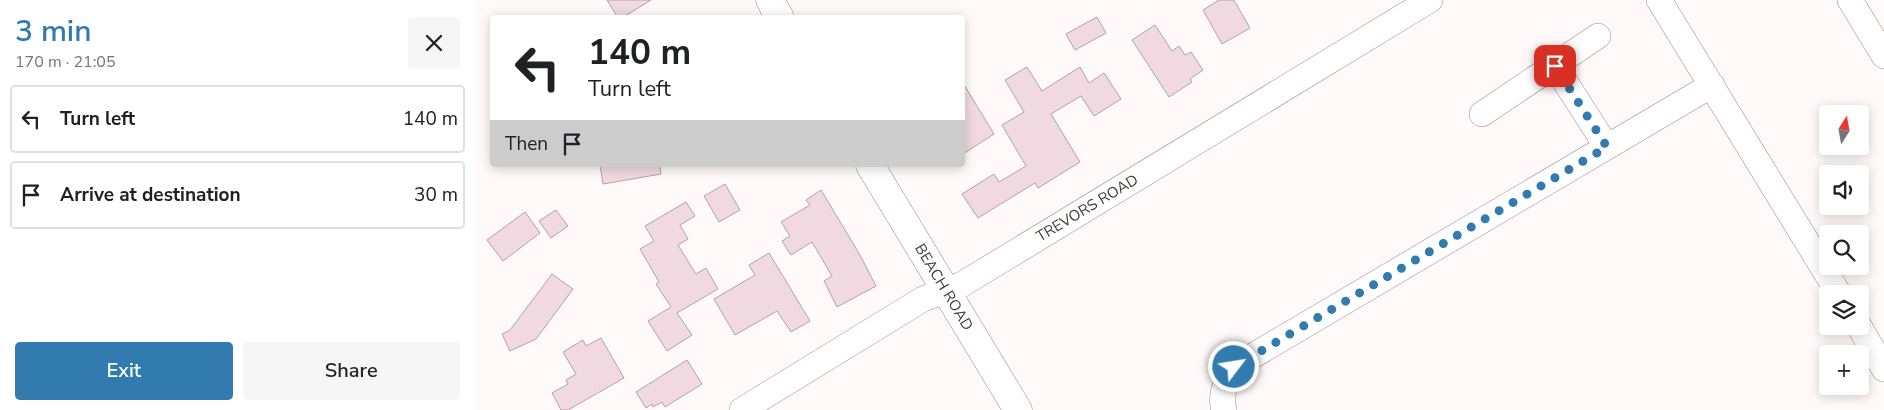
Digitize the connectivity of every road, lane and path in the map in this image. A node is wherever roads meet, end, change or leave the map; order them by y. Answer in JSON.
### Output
{"nodes":[{"id":1,"x":770,"y":0,"type":"edge"},
{"id":2,"x":1429,"y":0,"type":"edge"},
{"id":3,"x":1850,"y":0,"type":"edge"},
{"id":4,"x":1663,"y":1,"type":"edge"},
{"id":5,"x":779,"y":15,"type":"edge"},
{"id":6,"x":1598,"y":36,"type":"dead end"},
{"id":7,"x":1884,"y":56,"type":"edge"},
{"id":8,"x":1555,"y":66,"type":"junction"},
{"id":9,"x":1712,"y":84,"type":"junction"},
{"id":10,"x":1482,"y":114,"type":"dead end"},
{"id":11,"x":1607,"y":147,"type":"junction"},
{"id":12,"x":871,"y":167,"type":"edge"},
{"id":13,"x":1834,"y":285,"type":"edge"},
{"id":14,"x":946,"y":290,"type":"junction"},
{"id":15,"x":1864,"y":335,"type":"edge"},
{"id":16,"x":1884,"y":369,"type":"edge"},
{"id":17,"x":742,"y":410,"type":"edge"},
{"id":18,"x":1018,"y":410,"type":"edge"},
{"id":19,"x":1224,"y":410,"type":"edge"}],
"edges":[{"from":1,"to":5,"type":"street"},
{"from":2,"to":14,"type":"street","name":"TREVORS ROAD"},
{"from":3,"to":7,"type":"street"},
{"from":4,"to":9,"type":"street"},
{"from":6,"to":8,"type":"street"},
{"from":8,"to":10,"type":"street"},
{"from":8,"to":11,"type":"street"},
{"from":9,"to":11,"type":"street"},
{"from":9,"to":13,"type":"street"},
{"from":11,"to":19,"type":"street"},
{"from":12,"to":14,"type":"street","name":"BEACH ROAD"},
{"from":14,"to":17,"type":"street","name":"TREVORS ROAD"},
{"from":14,"to":18,"type":"street","name":"BEACH ROAD"},
{"from":15,"to":16,"type":"street"}]}
